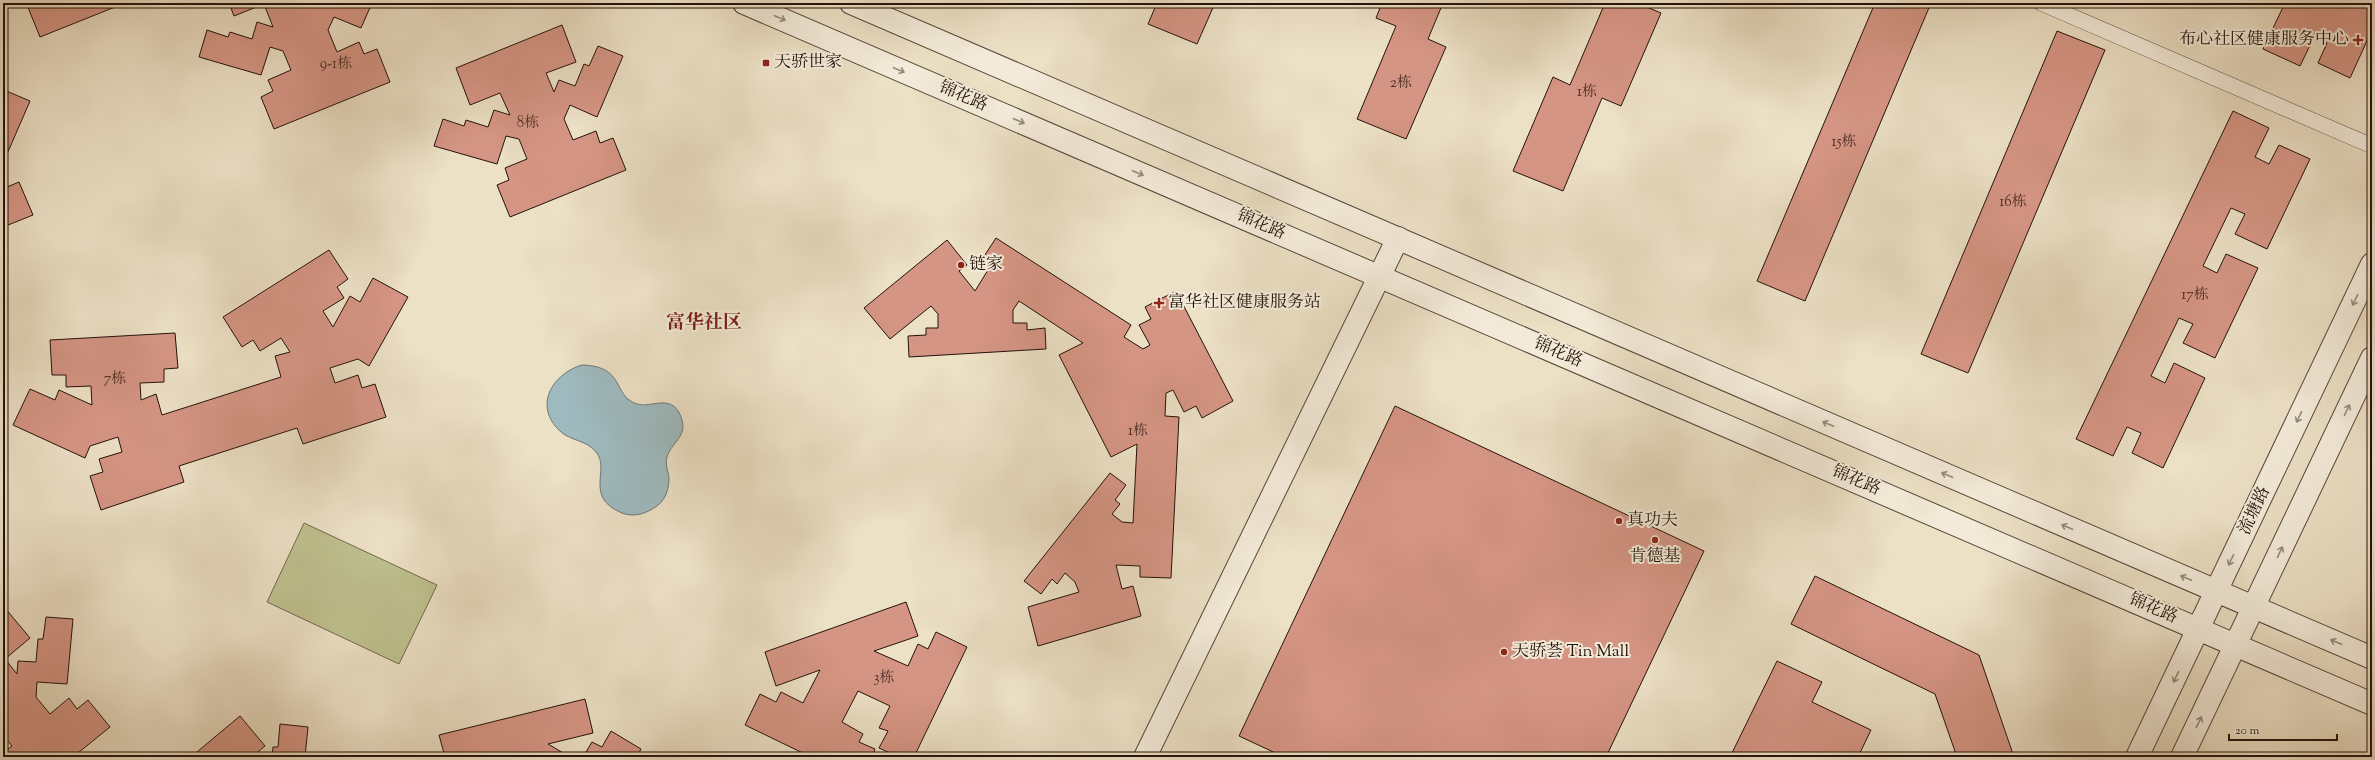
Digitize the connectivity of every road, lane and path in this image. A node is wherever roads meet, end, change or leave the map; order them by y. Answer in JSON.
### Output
{"nodes":[{"id":1,"x":744,"y":3,"type":"edge"},
{"id":2,"x":851,"y":3,"type":"edge"},
{"id":3,"x":2041,"y":3,"type":"edge"},
{"id":4,"x":2372,"y":146,"type":"edge"},
{"id":5,"x":1398,"y":238,"type":"junction"},
{"id":6,"x":2372,"y":264,"type":"edge"},
{"id":7,"x":1379,"y":276,"type":"junction"},
{"id":8,"x":2372,"y":358,"type":"edge"},
{"id":9,"x":2217,"y":591,"type":"junction"},
{"id":10,"x":2254,"y":607,"type":"junction"},
{"id":11,"x":2199,"y":629,"type":"junction"},
{"id":12,"x":2236,"y":645,"type":"junction"},
{"id":13,"x":2372,"y":658,"type":"edge"},
{"id":14,"x":2372,"y":704,"type":"edge"},
{"id":15,"x":1145,"y":757,"type":"edge"},
{"id":16,"x":2138,"y":757,"type":"edge"},
{"id":17,"x":2182,"y":757,"type":"edge"}],
"edges":[{"from":1,"to":7,"type":"street","name":"锦花路","one_way":true},
{"from":2,"to":5,"type":"street"},
{"from":3,"to":4,"type":"lane"},
{"from":5,"to":7,"type":"street"},
{"from":9,"to":5,"type":"street","one_way":true},
{"from":6,"to":9,"type":"street","name":"流塘路","one_way":true},
{"from":7,"to":11,"type":"street","name":"锦花路"},
{"from":7,"to":15,"type":"street"},
{"from":10,"to":8,"type":"street","one_way":true},
{"from":9,"to":10,"type":"street"},
{"from":9,"to":11,"type":"street","name":"流塘路"},
{"from":10,"to":12,"type":"street"},
{"from":13,"to":10,"type":"street","one_way":true},
{"from":11,"to":12,"type":"street","name":"锦花路"},
{"from":11,"to":16,"type":"street","name":"流塘路","one_way":true},
{"from":12,"to":14,"type":"street","name":"锦花路"},
{"from":17,"to":12,"type":"street","one_way":true}]}
